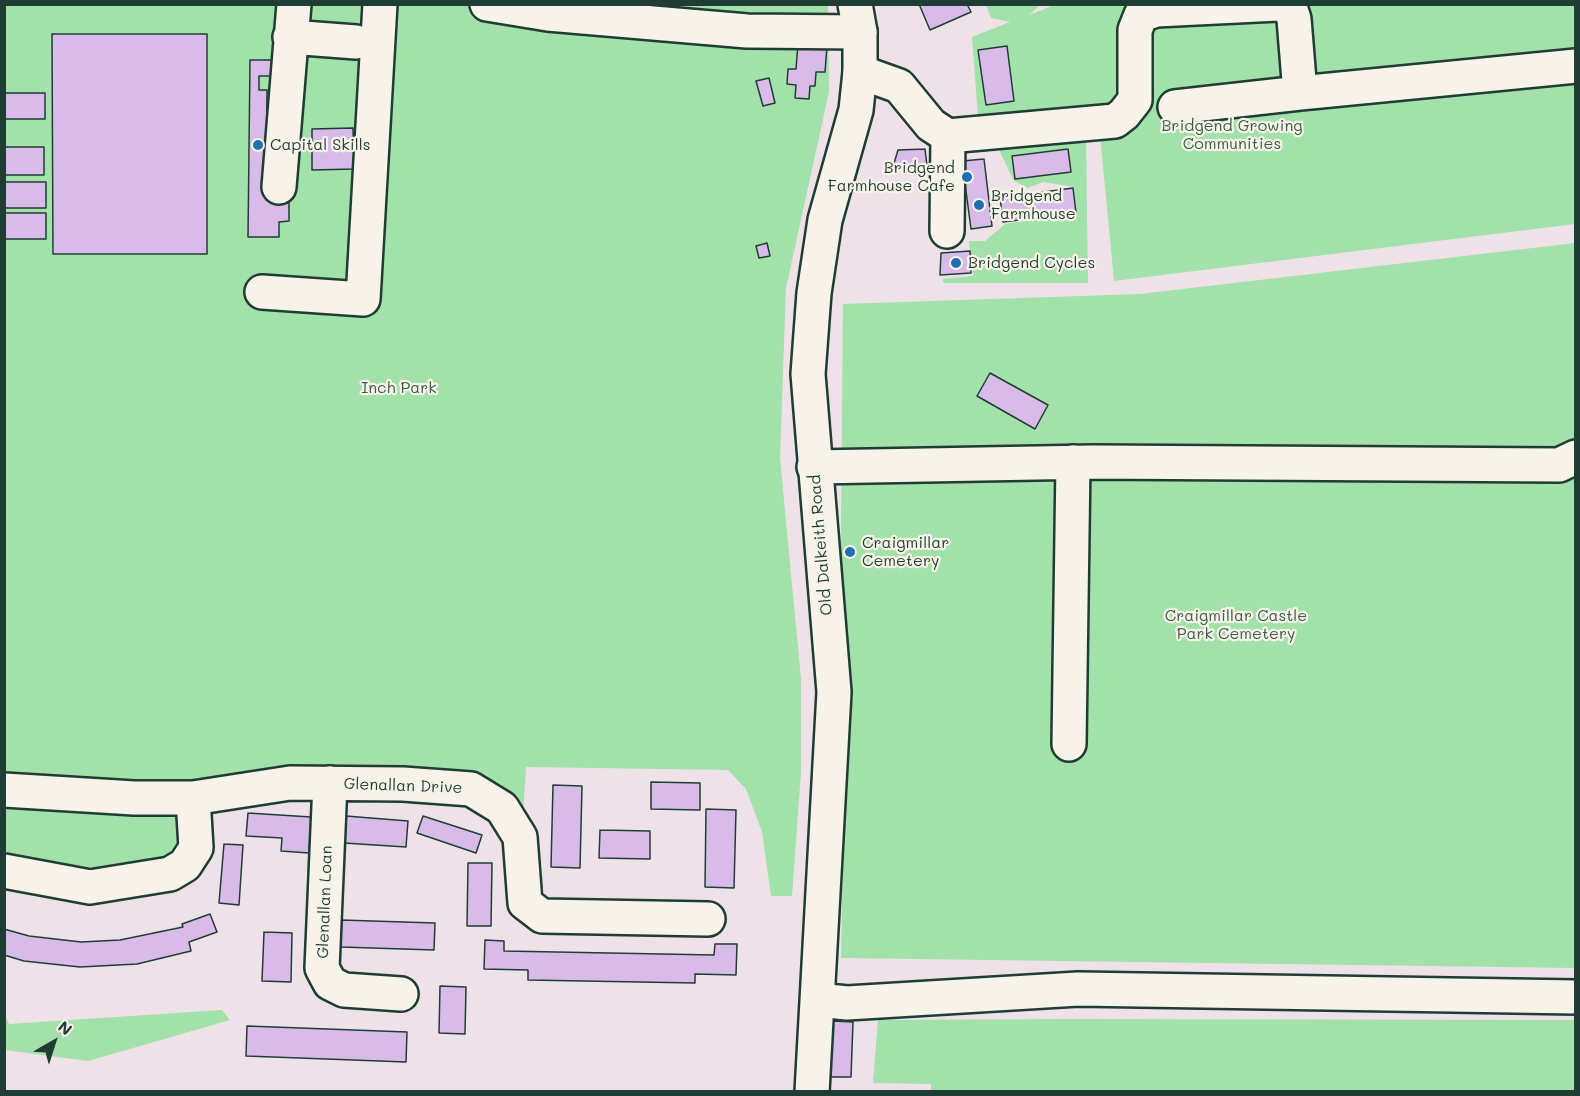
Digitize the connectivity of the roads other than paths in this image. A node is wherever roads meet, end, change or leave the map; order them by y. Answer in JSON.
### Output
{"nodes":[{"id":1,"x":294,"y":4,"type":"edge"},
{"id":2,"x":380,"y":4,"type":"edge"},
{"id":3,"x":487,"y":4,"type":"edge"},
{"id":4,"x":593,"y":4,"type":"edge"},
{"id":5,"x":1279,"y":4,"type":"edge"},
{"id":6,"x":858,"y":18,"type":"edge"},
{"id":7,"x":624,"y":21,"type":"junction"},
{"id":8,"x":290,"y":37,"type":"junction"},
{"id":9,"x":356,"y":42,"type":"dead end"},
{"id":10,"x":1575,"y":66,"type":"edge"},
{"id":11,"x":860,"y":72,"type":"junction"},
{"id":12,"x":1300,"y":93,"type":"junction"},
{"id":13,"x":1175,"y":107,"type":"dead end"},
{"id":14,"x":948,"y":136,"type":"junction"},
{"id":15,"x":279,"y":187,"type":"dead end"},
{"id":16,"x":947,"y":231,"type":"dead end"},
{"id":17,"x":262,"y":292,"type":"dead end"},
{"id":18,"x":1575,"y":457,"type":"edge"},
{"id":19,"x":1073,"y":462,"type":"junction"},
{"id":20,"x":814,"y":467,"type":"junction"},
{"id":21,"x":1069,"y":744,"type":"dead end"},
{"id":22,"x":330,"y":783,"type":"junction"},
{"id":23,"x":4,"y":790,"type":"edge"},
{"id":24,"x":193,"y":798,"type":"junction"},
{"id":25,"x":4,"y":871,"type":"edge"},
{"id":26,"x":708,"y":919,"type":"dead end"},
{"id":27,"x":400,"y":992,"type":"dead end"},
{"id":28,"x":1575,"y":997,"type":"edge"},
{"id":29,"x":818,"y":1000,"type":"junction"},
{"id":30,"x":812,"y":1092,"type":"edge"}],
"edges":[{"from":1,"to":8,"type":"street"},
{"from":2,"to":17,"type":"street"},
{"from":3,"to":7,"type":"street"},
{"from":4,"to":7,"type":"street"},
{"from":5,"to":12,"type":"street"},
{"from":5,"to":14,"type":"street"},
{"from":6,"to":7,"type":"street"},
{"from":6,"to":11,"type":"street","name":"Old Dalkeith Road"},
{"from":8,"to":9,"type":"street"},
{"from":8,"to":15,"type":"street"},
{"from":10,"to":12,"type":"street"},
{"from":11,"to":14,"type":"street"},
{"from":11,"to":20,"type":"street","name":"Old Dalkeith Road"},
{"from":12,"to":13,"type":"street"},
{"from":14,"to":16,"type":"street"},
{"from":18,"to":19,"type":"street"},
{"from":19,"to":20,"type":"street"},
{"from":19,"to":21,"type":"street"},
{"from":20,"to":29,"type":"street","name":"Old Dalkeith Road"},
{"from":22,"to":24,"type":"street","name":"Glenallan Drive"},
{"from":22,"to":26,"type":"street","name":"Glenallan Drive"},
{"from":22,"to":27,"type":"street","name":"Glenallan Loan"},
{"from":23,"to":24,"type":"street","name":"Glenallan Drive"},
{"from":24,"to":25,"type":"street"},
{"from":28,"to":29,"type":"street"},
{"from":29,"to":30,"type":"street","name":"Old Dalkeith Road"}]}
